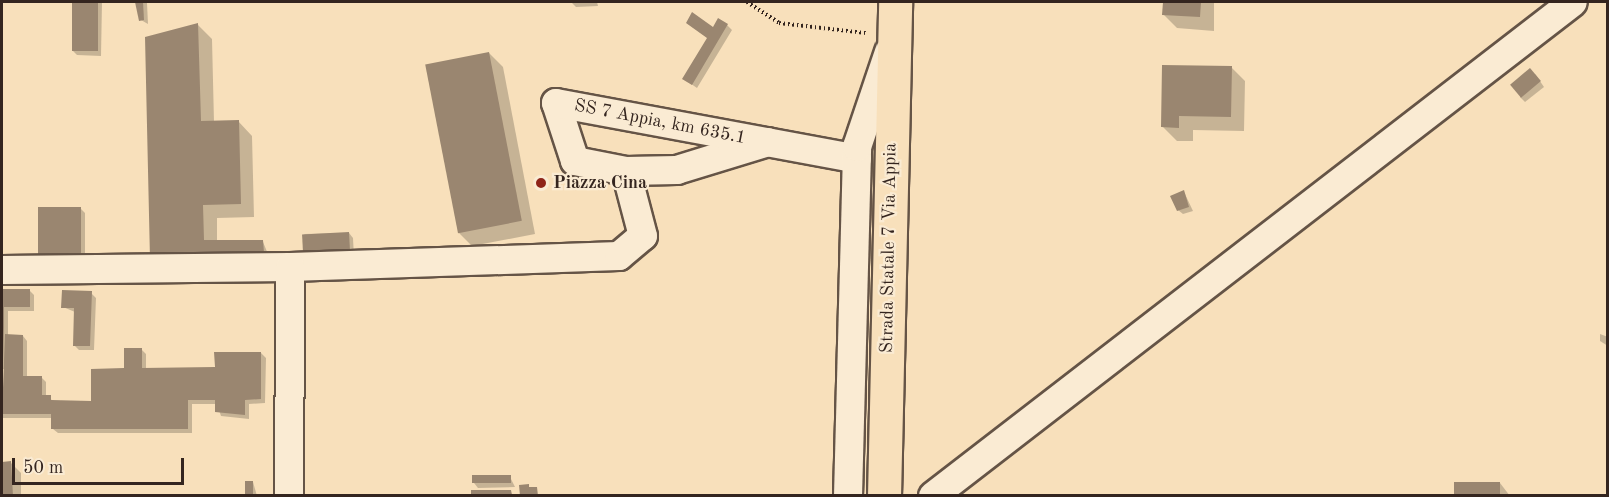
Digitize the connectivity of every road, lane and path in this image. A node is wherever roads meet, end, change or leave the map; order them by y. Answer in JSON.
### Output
{"nodes":[{"id":1,"x":747,"y":2,"type":"edge"},
{"id":2,"x":895,"y":2,"type":"edge"},
{"id":3,"x":1573,"y":2,"type":"edge"},
{"id":4,"x":894,"y":36,"type":"junction"},
{"id":5,"x":768,"y":142,"type":"junction"},
{"id":6,"x":857,"y":159,"type":"junction"},
{"id":7,"x":626,"y":171,"type":"junction"},
{"id":8,"x":290,"y":267,"type":"junction"},
{"id":9,"x":2,"y":270,"type":"edge"},
{"id":10,"x":289,"y":495,"type":"edge"},
{"id":11,"x":848,"y":495,"type":"edge"},
{"id":12,"x":884,"y":495,"type":"edge"},
{"id":13,"x":933,"y":495,"type":"edge"}],
"edges":[{"from":1,"to":4,"type":"path"},
{"from":2,"to":4,"type":"main road","name":"Strada Statale 7 Via Appia"},
{"from":3,"to":13,"type":"street"},
{"from":4,"to":6,"type":"street"},
{"from":4,"to":12,"type":"main road","name":"Strada Statale 7 Via Appia"},
{"from":5,"to":6,"type":"street","name":"SS 7 Appia, km 635.1"},
{"from":5,"to":7,"type":"street","name":"SS 7 Appia, km 635.1"},
{"from":5,"to":7,"type":"street","name":"SS 7 Appia, km 635.1"},
{"from":6,"to":11,"type":"street"},
{"from":7,"to":8,"type":"street"},
{"from":8,"to":9,"type":"street"},
{"from":8,"to":10,"type":"street"}]}
